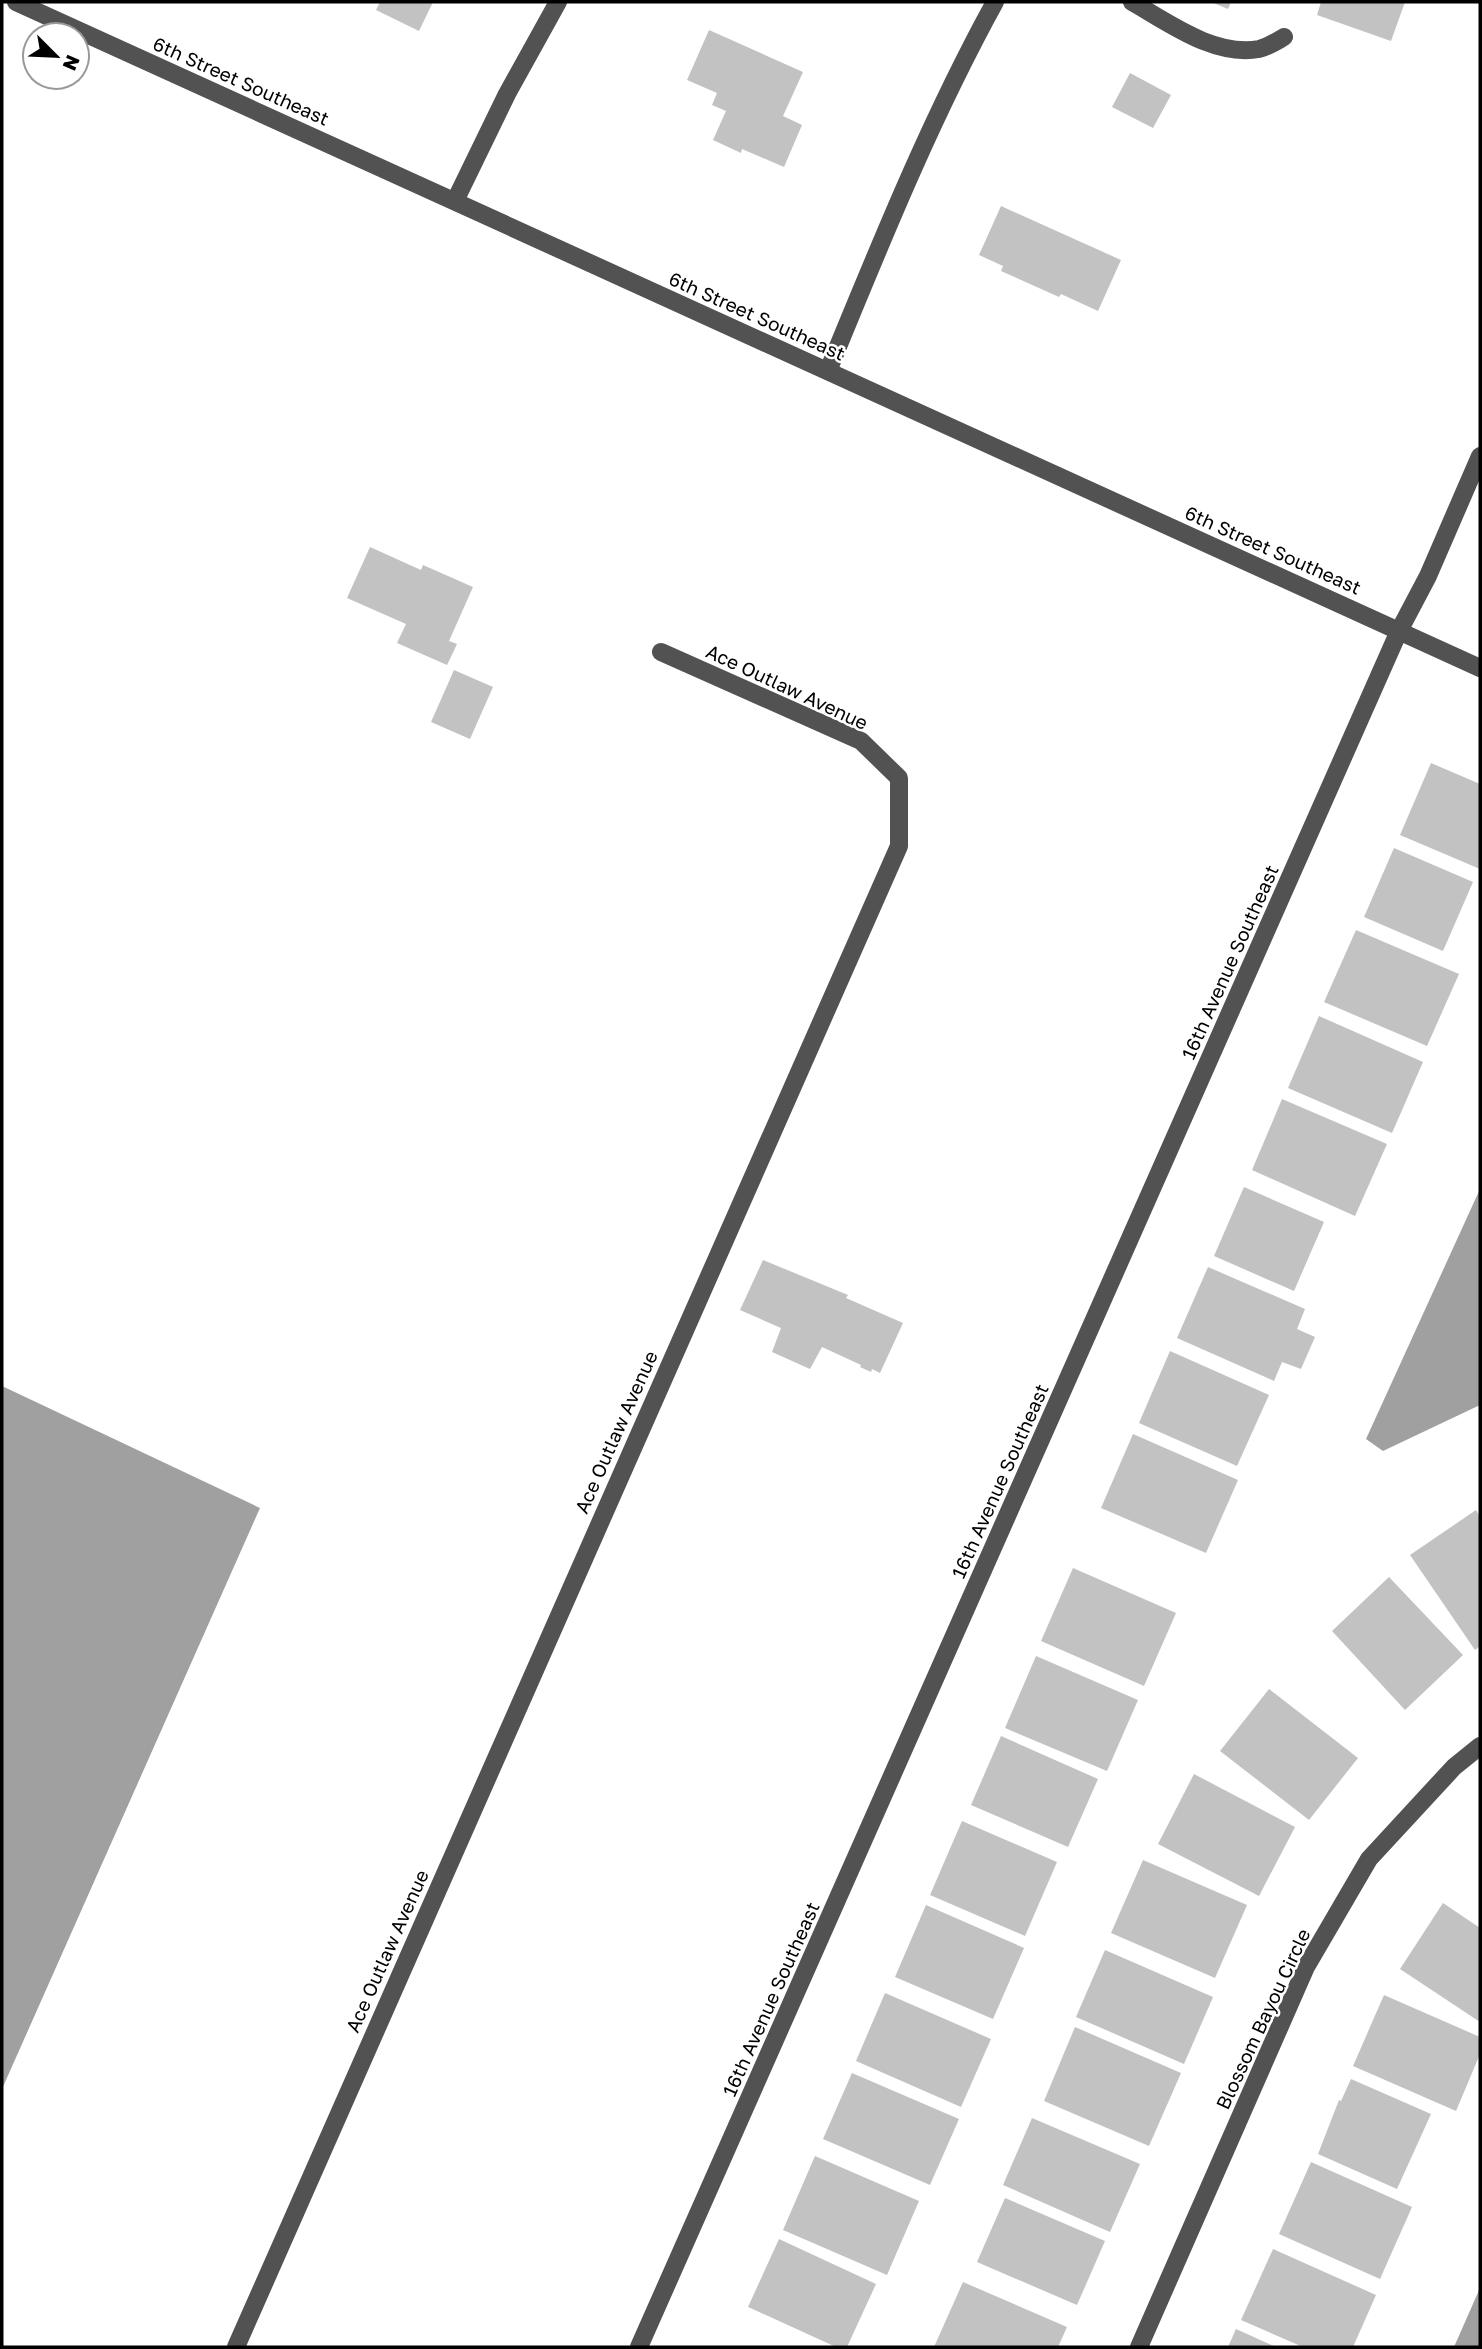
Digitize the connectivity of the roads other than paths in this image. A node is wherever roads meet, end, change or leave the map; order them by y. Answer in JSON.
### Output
{"nodes":[{"id":1,"x":16,"y":2,"type":"edge"},
{"id":2,"x":558,"y":2,"type":"edge"},
{"id":3,"x":995,"y":2,"type":"edge"},
{"id":4,"x":1132,"y":2,"type":"edge"},
{"id":5,"x":1284,"y":37,"type":"dead end"},
{"id":6,"x":455,"y":201,"type":"junction"},
{"id":7,"x":828,"y":371,"type":"junction"},
{"id":8,"x":1480,"y":456,"type":"edge"},
{"id":9,"x":1399,"y":631,"type":"junction"},
{"id":10,"x":661,"y":652,"type":"dead end"},
{"id":11,"x":1480,"y":668,"type":"edge"},
{"id":12,"x":1480,"y":1745,"type":"edge"},
{"id":13,"x":236,"y":2347,"type":"edge"},
{"id":14,"x":639,"y":2347,"type":"edge"},
{"id":15,"x":1139,"y":2347,"type":"edge"}],
"edges":[{"from":1,"to":6,"type":"street","name":"6th Street Southeast"},
{"from":2,"to":6,"type":"street"},
{"from":3,"to":7,"type":"street"},
{"from":4,"to":5,"type":"street"},
{"from":6,"to":7,"type":"street","name":"6th Street Southeast"},
{"from":7,"to":9,"type":"street","name":"6th Street Southeast"},
{"from":8,"to":9,"type":"street","name":"16th Avenue Southeast"},
{"from":9,"to":11,"type":"street","name":"6th Street Southeast"},
{"from":9,"to":14,"type":"street","name":"16th Avenue Southeast"},
{"from":10,"to":13,"type":"street","name":"Ace Outlaw Avenue"},
{"from":12,"to":15,"type":"street","name":"Blossom Bayou Circle"}]}
